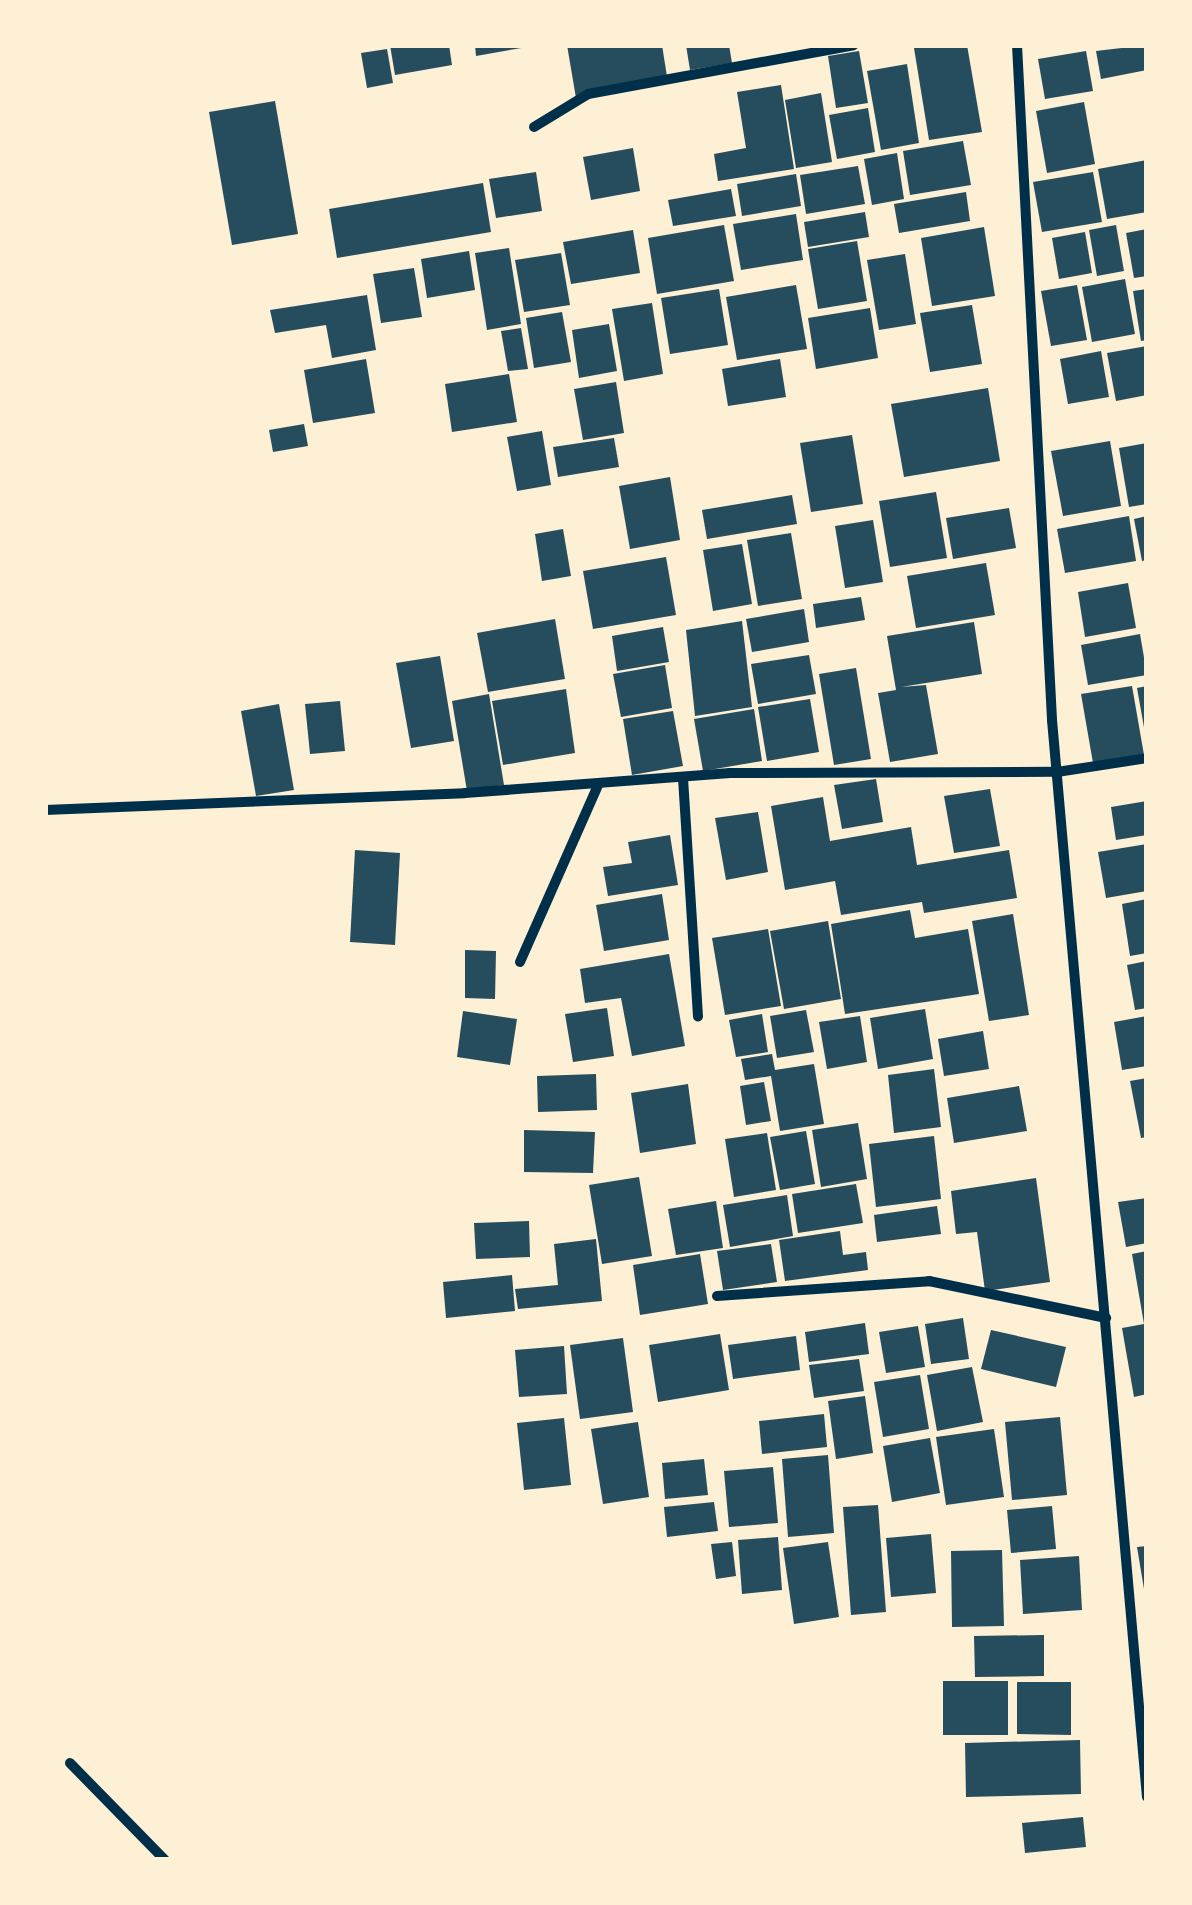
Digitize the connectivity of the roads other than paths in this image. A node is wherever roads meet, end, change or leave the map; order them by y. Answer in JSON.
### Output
{"nodes":[{"id":1,"x":854,"y":45,"type":"edge"},
{"id":2,"x":1017,"y":45,"type":"edge"},
{"id":3,"x":534,"y":127,"type":"dead end"},
{"id":4,"x":1147,"y":758,"type":"edge"},
{"id":5,"x":1056,"y":772,"type":"junction"},
{"id":6,"x":683,"y":778,"type":"junction"},
{"id":7,"x":598,"y":785,"type":"junction"},
{"id":8,"x":45,"y":810,"type":"edge"},
{"id":9,"x":520,"y":962,"type":"dead end"},
{"id":10,"x":698,"y":1017,"type":"dead end"},
{"id":11,"x":717,"y":1296,"type":"dead end"},
{"id":12,"x":1106,"y":1318,"type":"junction"},
{"id":13,"x":70,"y":1763,"type":"dead end"},
{"id":14,"x":1147,"y":1797,"type":"edge"},
{"id":15,"x":165,"y":1860,"type":"edge"}],
"edges":[{"from":1,"to":3,"type":"street"},
{"from":2,"to":5,"type":"street"},
{"from":4,"to":5,"type":"street"},
{"from":5,"to":6,"type":"street"},
{"from":5,"to":12,"type":"street"},
{"from":6,"to":7,"type":"street"},
{"from":6,"to":10,"type":"street"},
{"from":7,"to":8,"type":"street"},
{"from":7,"to":9,"type":"street"},
{"from":11,"to":12,"type":"street"},
{"from":12,"to":14,"type":"street"},
{"from":13,"to":15,"type":"street"}]}
